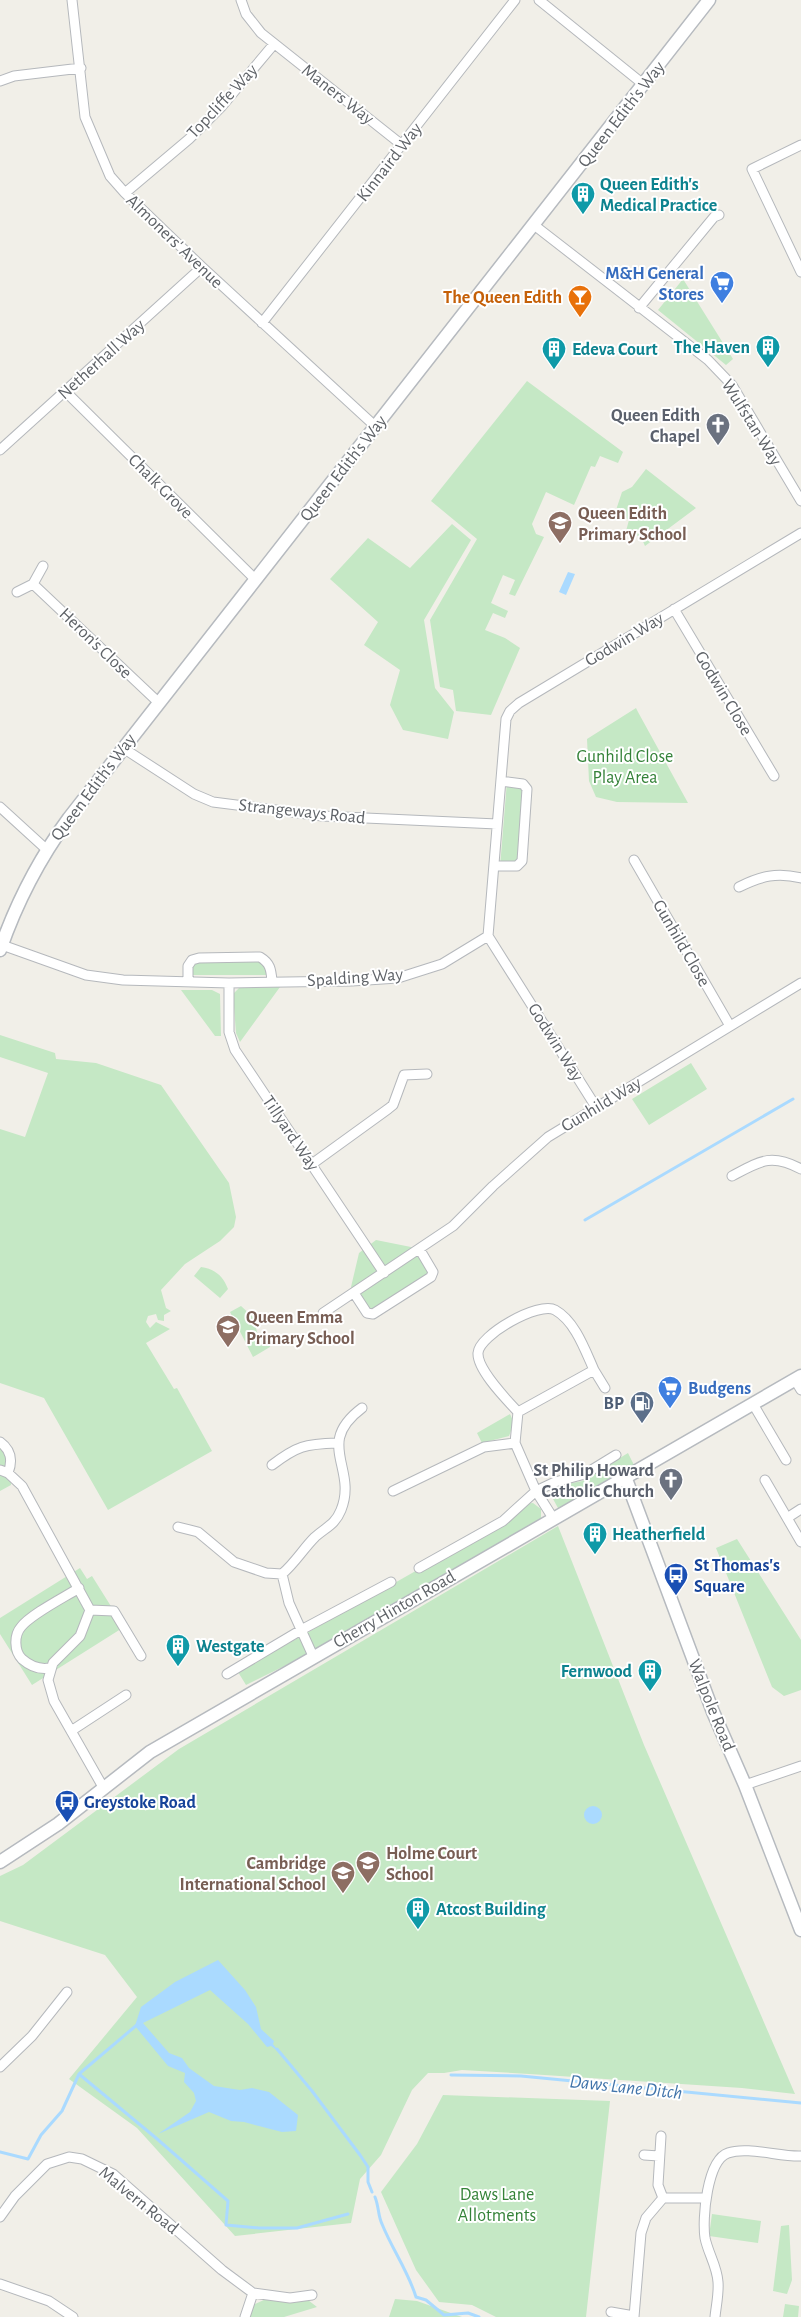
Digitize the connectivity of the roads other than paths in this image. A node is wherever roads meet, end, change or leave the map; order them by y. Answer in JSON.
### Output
{"nodes":[{"id":1,"x":72,"y":0,"type":"edge"},
{"id":2,"x":241,"y":0,"type":"edge"},
{"id":3,"x":516,"y":0,"type":"edge"},
{"id":4,"x":539,"y":0,"type":"edge"},
{"id":5,"x":709,"y":0,"type":"edge"},
{"id":6,"x":274,"y":44,"type":"junction"},
{"id":7,"x":81,"y":68,"type":"junction"},
{"id":8,"x":0,"y":81,"type":"edge"},
{"id":9,"x":643,"y":84,"type":"junction"},
{"id":10,"x":801,"y":144,"type":"edge"},
{"id":11,"x":402,"y":145,"type":"junction"},
{"id":12,"x":125,"y":193,"type":"junction"},
{"id":13,"x":719,"y":215,"type":"dead end"},
{"id":14,"x":534,"y":225,"type":"junction"},
{"id":15,"x":202,"y":267,"type":"junction"},
{"id":16,"x":801,"y":272,"type":"edge"},
{"id":17,"x":639,"y":308,"type":"junction"},
{"id":18,"x":262,"y":323,"type":"junction"},
{"id":19,"x":66,"y":392,"type":"junction"},
{"id":20,"x":376,"y":427,"type":"junction"},
{"id":21,"x":0,"y":450,"type":"edge"},
{"id":22,"x":801,"y":480,"type":"edge"},
{"id":23,"x":791,"y":485,"type":"junction"},
{"id":24,"x":801,"y":501,"type":"edge"},
{"id":25,"x":801,"y":532,"type":"edge"},
{"id":26,"x":43,"y":566,"type":"dead end"},
{"id":27,"x":256,"y":580,"type":"junction"},
{"id":28,"x":33,"y":584,"type":"junction"},
{"id":29,"x":17,"y":592,"type":"dead end"},
{"id":30,"x":674,"y":609,"type":"junction"},
{"id":31,"x":158,"y":702,"type":"junction"},
{"id":32,"x":123,"y":748,"type":"junction"},
{"id":33,"x":774,"y":776,"type":"dead end"},
{"id":34,"x":501,"y":781,"type":"junction"},
{"id":35,"x":0,"y":807,"type":"edge"},
{"id":36,"x":497,"y":824,"type":"junction"},
{"id":37,"x":46,"y":849,"type":"junction"},
{"id":38,"x":634,"y":860,"type":"dead end"},
{"id":39,"x":494,"y":866,"type":"junction"},
{"id":40,"x":801,"y":878,"type":"edge"},
{"id":41,"x":739,"y":888,"type":"dead end"},
{"id":42,"x":488,"y":936,"type":"junction"},
{"id":43,"x":1,"y":947,"type":"edge"},
{"id":44,"x":188,"y":980,"type":"junction"},
{"id":45,"x":272,"y":981,"type":"junction"},
{"id":46,"x":229,"y":983,"type":"junction"},
{"id":47,"x":801,"y":983,"type":"edge"},
{"id":48,"x":730,"y":1026,"type":"junction"},
{"id":49,"x":427,"y":1074,"type":"dead end"},
{"id":50,"x":596,"y":1107,"type":"junction"},
{"id":51,"x":312,"y":1164,"type":"junction"},
{"id":52,"x":801,"y":1170,"type":"edge"},
{"id":53,"x":732,"y":1176,"type":"dead end"},
{"id":54,"x":420,"y":1250,"type":"junction"},
{"id":55,"x":384,"y":1273,"type":"junction"},
{"id":56,"x":354,"y":1293,"type":"junction"},
{"id":57,"x":324,"y":1313,"type":"dead end"},
{"id":58,"x":594,"y":1370,"type":"junction"},
{"id":59,"x":799,"y":1382,"type":"edge"},
{"id":60,"x":605,"y":1388,"type":"dead end"},
{"id":61,"x":753,"y":1404,"type":"junction"},
{"id":62,"x":362,"y":1408,"type":"dead end"},
{"id":63,"x":518,"y":1412,"type":"junction"},
{"id":64,"x":0,"y":1442,"type":"edge"},
{"id":65,"x":337,"y":1443,"type":"junction"},
{"id":66,"x":516,"y":1443,"type":"junction"},
{"id":67,"x":616,"y":1455,"type":"dead end"},
{"id":68,"x":786,"y":1460,"type":"dead end"},
{"id":69,"x":272,"y":1465,"type":"dead end"},
{"id":70,"x":4,"y":1471,"type":"edge"},
{"id":71,"x":626,"y":1479,"type":"junction"},
{"id":72,"x":765,"y":1480,"type":"dead end"},
{"id":73,"x":393,"y":1491,"type":"dead end"},
{"id":74,"x":536,"y":1491,"type":"junction"},
{"id":75,"x":801,"y":1509,"type":"edge"},
{"id":76,"x":553,"y":1518,"type":"junction"},
{"id":77,"x":787,"y":1518,"type":"junction"},
{"id":78,"x":178,"y":1527,"type":"dead end"},
{"id":79,"x":801,"y":1542,"type":"edge"},
{"id":80,"x":419,"y":1568,"type":"dead end"},
{"id":81,"x":282,"y":1574,"type":"junction"},
{"id":82,"x":390,"y":1582,"type":"dead end"},
{"id":83,"x":79,"y":1588,"type":"junction"},
{"id":84,"x":90,"y":1610,"type":"junction"},
{"id":85,"x":301,"y":1630,"type":"junction"},
{"id":86,"x":141,"y":1656,"type":"dead end"},
{"id":87,"x":313,"y":1656,"type":"junction"},
{"id":88,"x":50,"y":1668,"type":"junction"},
{"id":89,"x":227,"y":1674,"type":"dead end"},
{"id":90,"x":126,"y":1695,"type":"dead end"},
{"id":91,"x":71,"y":1731,"type":"junction"},
{"id":92,"x":801,"y":1766,"type":"edge"},
{"id":93,"x":745,"y":1785,"type":"junction"},
{"id":94,"x":103,"y":1787,"type":"junction"},
{"id":95,"x":0,"y":1862,"type":"edge"},
{"id":96,"x":801,"y":1930,"type":"edge"},
{"id":97,"x":67,"y":1992,"type":"dead end"},
{"id":98,"x":0,"y":2067,"type":"edge"},
{"id":99,"x":661,"y":2136,"type":"dead end"},
{"id":100,"x":644,"y":2155,"type":"dead end"},
{"id":101,"x":659,"y":2156,"type":"junction"},
{"id":102,"x":801,"y":2156,"type":"edge"},
{"id":103,"x":663,"y":2198,"type":"junction"},
{"id":104,"x":706,"y":2198,"type":"junction"},
{"id":105,"x":0,"y":2217,"type":"edge"},
{"id":106,"x":0,"y":2284,"type":"edge"},
{"id":107,"x":253,"y":2293,"type":"junction"},
{"id":108,"x":312,"y":2295,"type":"dead end"},
{"id":109,"x":610,"y":2312,"type":"dead end"},
{"id":110,"x":634,"y":2316,"type":"edge"},
{"id":111,"x":73,"y":2317,"type":"edge"},
{"id":112,"x":245,"y":2317,"type":"edge"},
{"id":113,"x":715,"y":2317,"type":"edge"}],
"edges":[{"from":1,"to":7,"type":"street","name":"Almoners' Avenue"},
{"from":2,"to":6,"type":"street"},
{"from":3,"to":11,"type":"street","name":"Kinnaird Way"},
{"from":4,"to":9,"type":"street"},
{"from":5,"to":9,"type":"street","name":"Queen Edith's Way"},
{"from":6,"to":11,"type":"street","name":"Maners Way"},
{"from":6,"to":12,"type":"street","name":"Topcliffe Way"},
{"from":7,"to":8,"type":"street"},
{"from":7,"to":12,"type":"street","name":"Almoners' Avenue"},
{"from":9,"to":14,"type":"street","name":"Queen Edith's Way"},
{"from":10,"to":16,"type":"street"},
{"from":11,"to":18,"type":"street","name":"Kinnaird Way"},
{"from":12,"to":15,"type":"street","name":"Almoners' Avenue"},
{"from":13,"to":17,"type":"street"},
{"from":14,"to":17,"type":"street","name":"Wulfstan Way"},
{"from":14,"to":20,"type":"street","name":"Queen Edith's Way"},
{"from":15,"to":18,"type":"street","name":"Almoners' Avenue"},
{"from":15,"to":19,"type":"street","name":"Netherhall Way"},
{"from":17,"to":23,"type":"street","name":"Wulfstan Way"},
{"from":18,"to":20,"type":"street","name":"Almoners' Avenue"},
{"from":19,"to":21,"type":"street","name":"Netherhall Way"},
{"from":19,"to":27,"type":"street","name":"Chalk Grove"},
{"from":20,"to":27,"type":"street","name":"Queen Edith's Way"},
{"from":22,"to":23,"type":"street","name":"Wulfstan Way"},
{"from":23,"to":24,"type":"street","name":"Wulfstan Way"},
{"from":25,"to":30,"type":"street","name":"Godwin Way"},
{"from":26,"to":28,"type":"street"},
{"from":27,"to":31,"type":"street","name":"Queen Edith's Way"},
{"from":28,"to":29,"type":"street"},
{"from":28,"to":31,"type":"street","name":"Heron's Close"},
{"from":30,"to":33,"type":"street","name":"Godwin Close"},
{"from":30,"to":34,"type":"street","name":"Godwin Way"},
{"from":31,"to":32,"type":"street","name":"Queen Edith's Way"},
{"from":32,"to":36,"type":"street","name":"Strangeways Road"},
{"from":32,"to":37,"type":"street","name":"Queen Edith's Way"},
{"from":34,"to":36,"type":"street","name":"Godwin Way"},
{"from":34,"to":39,"type":"street"},
{"from":35,"to":37,"type":"street"},
{"from":36,"to":39,"type":"street","name":"Godwin Way"},
{"from":37,"to":43,"type":"street","name":"Queen Edith's Way"},
{"from":38,"to":48,"type":"street","name":"Gunhild Close"},
{"from":39,"to":42,"type":"street","name":"Godwin Way"},
{"from":40,"to":41,"type":"street"},
{"from":42,"to":45,"type":"street","name":"Spalding Way"},
{"from":42,"to":50,"type":"street","name":"Godwin Way"},
{"from":43,"to":44,"type":"street","name":"Spalding Way"},
{"from":44,"to":45,"type":"street"},
{"from":44,"to":46,"type":"street","name":"Spalding Way"},
{"from":45,"to":46,"type":"street","name":"Spalding Way"},
{"from":46,"to":51,"type":"street","name":"Tillyard Way"},
{"from":47,"to":48,"type":"street","name":"Gunhild Way"},
{"from":48,"to":50,"type":"street","name":"Gunhild Way"},
{"from":49,"to":51,"type":"street"},
{"from":50,"to":54,"type":"street","name":"Gunhild Way"},
{"from":51,"to":55,"type":"street","name":"Tillyard Way"},
{"from":52,"to":53,"type":"street"},
{"from":54,"to":55,"type":"street","name":"Gunhild Way"},
{"from":54,"to":56,"type":"street"},
{"from":55,"to":56,"type":"street","name":"Gunhild Way"},
{"from":56,"to":57,"type":"street","name":"Gunhild Way"},
{"from":58,"to":60,"type":"street"},
{"from":58,"to":63,"type":"street"},
{"from":58,"to":63,"type":"street"},
{"from":59,"to":61,"type":"street","name":"Cherry Hinton Road"},
{"from":61,"to":68,"type":"street"},
{"from":61,"to":71,"type":"street","name":"Cherry Hinton Road"},
{"from":62,"to":65,"type":"street"},
{"from":63,"to":66,"type":"street"},
{"from":64,"to":70,"type":"street"},
{"from":65,"to":69,"type":"street"},
{"from":65,"to":81,"type":"street"},
{"from":66,"to":73,"type":"street"},
{"from":66,"to":74,"type":"street"},
{"from":67,"to":74,"type":"street","name":"Cherry Hinton Road"},
{"from":70,"to":83,"type":"street"},
{"from":71,"to":76,"type":"street","name":"Cherry Hinton Road"},
{"from":71,"to":93,"type":"street","name":"Walpole Road"},
{"from":72,"to":77,"type":"street"},
{"from":74,"to":76,"type":"street"},
{"from":74,"to":80,"type":"street","name":"Cherry Hinton Road"},
{"from":75,"to":77,"type":"street"},
{"from":76,"to":87,"type":"street","name":"Cherry Hinton Road"},
{"from":77,"to":79,"type":"street"},
{"from":78,"to":81,"type":"street"},
{"from":81,"to":85,"type":"street"},
{"from":82,"to":85,"type":"street"},
{"from":83,"to":84,"type":"street"},
{"from":83,"to":88,"type":"street"},
{"from":84,"to":86,"type":"street"},
{"from":84,"to":88,"type":"street"},
{"from":85,"to":87,"type":"street"},
{"from":85,"to":89,"type":"street"},
{"from":87,"to":94,"type":"street","name":"Cherry Hinton Road"},
{"from":88,"to":91,"type":"street"},
{"from":90,"to":91,"type":"street"},
{"from":91,"to":94,"type":"street"},
{"from":92,"to":93,"type":"street"},
{"from":93,"to":96,"type":"street","name":"Walpole Road"},
{"from":94,"to":95,"type":"street","name":"Cherry Hinton Road"},
{"from":97,"to":98,"type":"street"},
{"from":99,"to":101,"type":"street"},
{"from":100,"to":101,"type":"street"},
{"from":101,"to":103,"type":"street"},
{"from":102,"to":104,"type":"street"},
{"from":103,"to":104,"type":"street"},
{"from":103,"to":110,"type":"street"},
{"from":104,"to":113,"type":"street"},
{"from":105,"to":107,"type":"street","name":"Malvern Road"},
{"from":106,"to":111,"type":"street"},
{"from":107,"to":108,"type":"street","name":"Malvern Road"},
{"from":107,"to":112,"type":"street"},
{"from":109,"to":110,"type":"street"}]}
